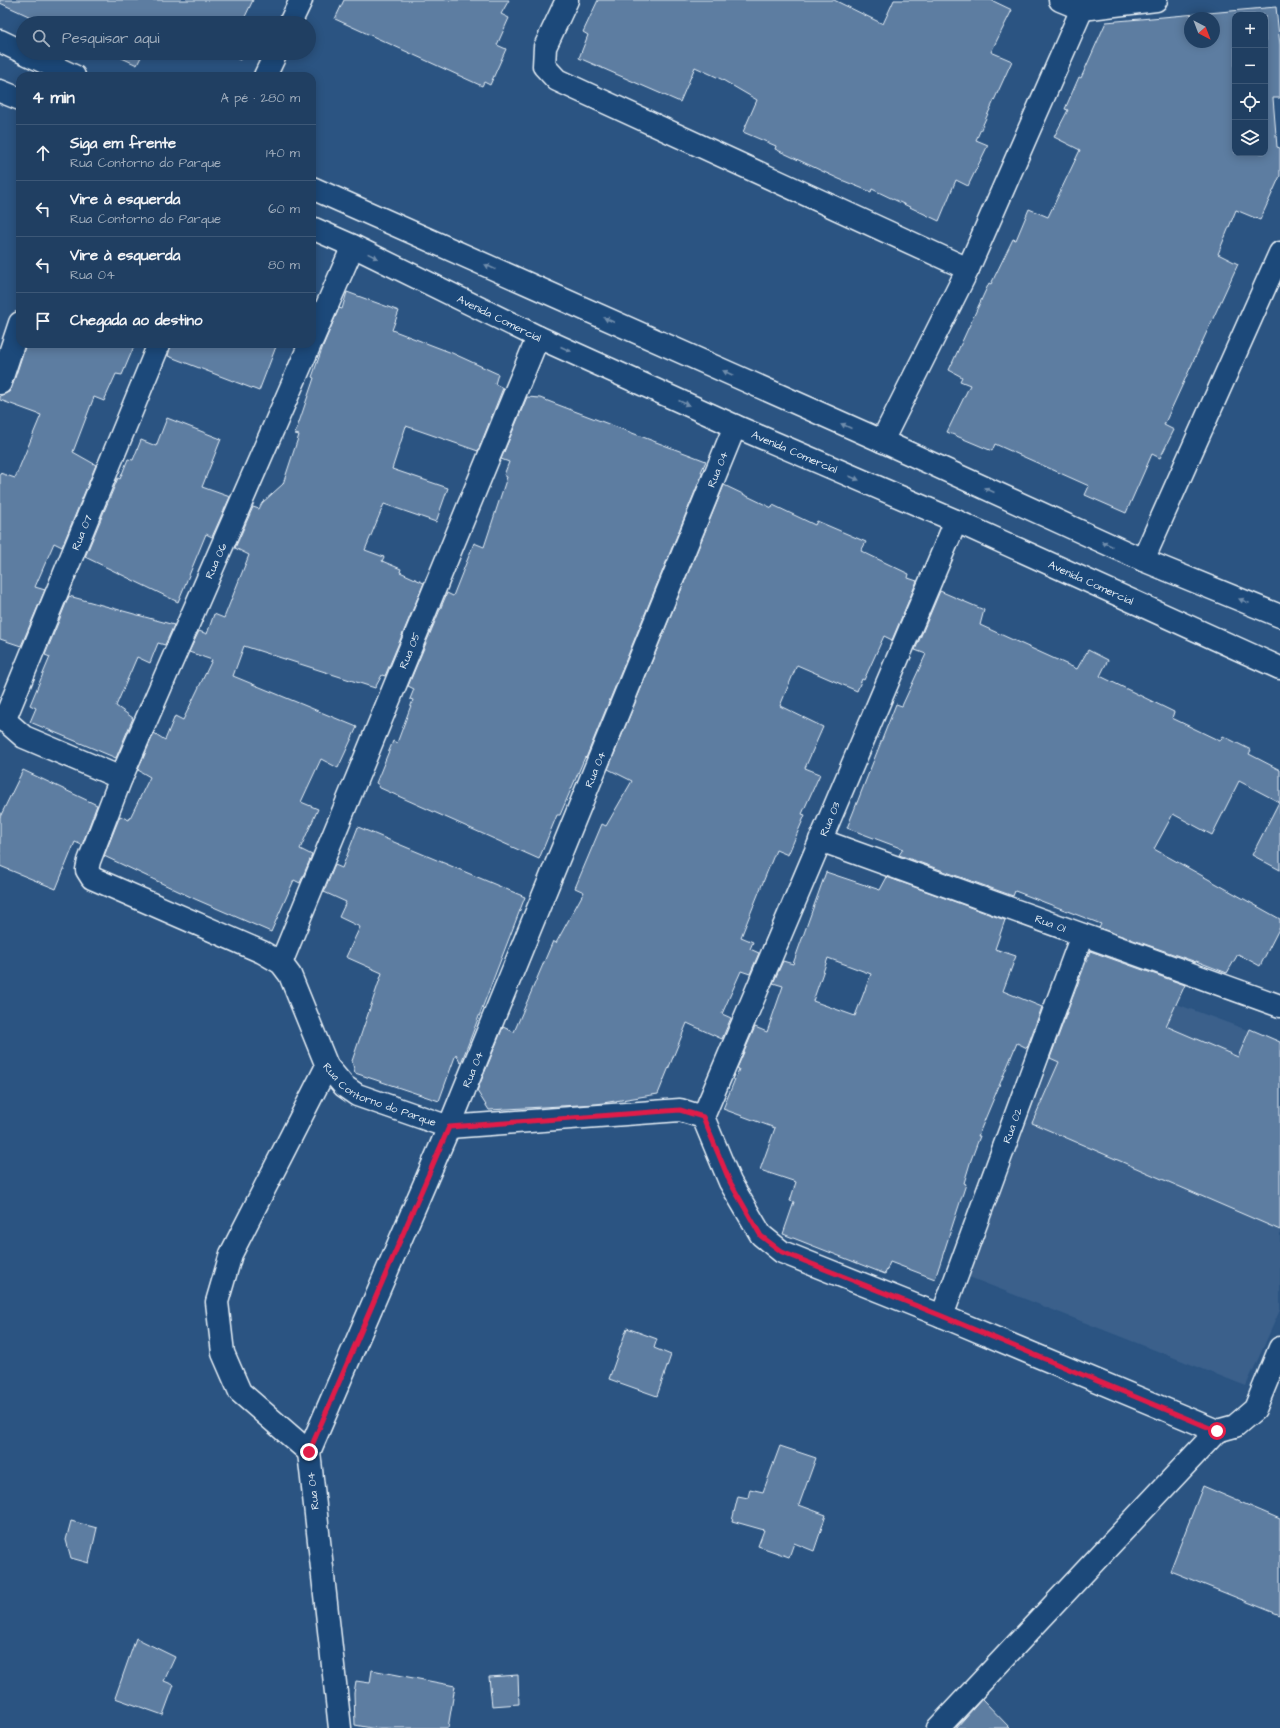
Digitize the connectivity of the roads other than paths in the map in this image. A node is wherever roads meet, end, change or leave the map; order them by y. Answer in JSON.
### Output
{"nodes":[{"id":1,"x":301,"y":0,"type":"edge"},
{"id":2,"x":567,"y":0,"type":"edge"},
{"id":3,"x":1060,"y":0,"type":"edge"},
{"id":4,"x":1156,"y":0,"type":"edge"},
{"id":5,"x":1082,"y":9,"type":"junction"},
{"id":6,"x":293,"y":16,"type":"edge"},
{"id":7,"x":0,"y":41,"type":"edge"},
{"id":8,"x":16,"y":48,"type":"edge"},
{"id":9,"x":41,"y":60,"type":"edge"},
{"id":10,"x":273,"y":60,"type":"edge"},
{"id":11,"x":66,"y":72,"type":"edge"},
{"id":12,"x":267,"y":72,"type":"edge"},
{"id":13,"x":0,"y":91,"type":"edge"},
{"id":14,"x":16,"y":97,"type":"edge"},
{"id":15,"x":316,"y":190,"type":"edge"},
{"id":16,"x":316,"y":230,"type":"edge"},
{"id":17,"x":353,"y":246,"type":"junction"},
{"id":18,"x":1280,"y":253,"type":"edge"},
{"id":19,"x":968,"y":269,"type":"junction"},
{"id":20,"x":316,"y":331,"type":"edge"},
{"id":21,"x":16,"y":335,"type":"edge"},
{"id":22,"x":538,"y":337,"type":"junction"},
{"id":23,"x":157,"y":348,"type":"edge"},
{"id":24,"x":308,"y":348,"type":"edge"},
{"id":25,"x":0,"y":382,"type":"edge"},
{"id":26,"x":735,"y":426,"type":"junction"},
{"id":27,"x":882,"y":442,"type":"junction"},
{"id":28,"x":956,"y":521,"type":"junction"},
{"id":29,"x":1143,"y":560,"type":"junction"},
{"id":30,"x":1280,"y":616,"type":"edge"},
{"id":31,"x":1280,"y":668,"type":"edge"},
{"id":32,"x":2,"y":718,"type":"edge"},
{"id":33,"x":121,"y":778,"type":"junction"},
{"id":34,"x":820,"y":840,"type":"junction"},
{"id":35,"x":1082,"y":935,"type":"junction"},
{"id":36,"x":281,"y":964,"type":"junction"},
{"id":37,"x":1280,"y":1006,"type":"edge"},
{"id":38,"x":327,"y":1066,"type":"junction"},
{"id":39,"x":703,"y":1117,"type":"junction"},
{"id":40,"x":449,"y":1127,"type":"junction"},
{"id":41,"x":942,"y":1316,"type":"junction"},
{"id":42,"x":1280,"y":1348,"type":"edge"},
{"id":43,"x":1217,"y":1431,"type":"junction"},
{"id":44,"x":309,"y":1452,"type":"junction"},
{"id":45,"x":340,"y":1728,"type":"edge"},
{"id":46,"x":938,"y":1728,"type":"edge"}],
"edges":[{"from":1,"to":6,"type":"street"},
{"from":2,"to":19,"type":"street"},
{"from":3,"to":5,"type":"street"},
{"from":4,"to":5,"type":"street"},
{"from":5,"to":19,"type":"street"},
{"from":7,"to":8,"type":"street"},
{"from":9,"to":11,"type":"street"},
{"from":10,"to":12,"type":"street"},
{"from":13,"to":14,"type":"street"},
{"from":27,"to":15,"type":"street","one_way":true},
{"from":16,"to":17,"type":"street","name":"Avenida Comercial"},
{"from":17,"to":20,"type":"street"},
{"from":17,"to":22,"type":"street","name":"Avenida Comercial","one_way":true},
{"from":18,"to":29,"type":"street"},
{"from":19,"to":27,"type":"street"},
{"from":21,"to":25,"type":"street"},
{"from":22,"to":26,"type":"street","name":"Avenida Comercial","one_way":true},
{"from":22,"to":36,"type":"street","name":"Rua 05"},
{"from":23,"to":32,"type":"street","name":"Rua 07"},
{"from":24,"to":33,"type":"street","name":"Rua 06"},
{"from":26,"to":28,"type":"street","name":"Avenida Comercial","one_way":true},
{"from":26,"to":40,"type":"street","name":"Rua 04"},
{"from":29,"to":27,"type":"street","one_way":true},
{"from":28,"to":31,"type":"street","name":"Avenida Comercial"},
{"from":28,"to":34,"type":"street","name":"Rua 03"},
{"from":30,"to":29,"type":"street","one_way":true},
{"from":32,"to":33,"type":"street"},
{"from":33,"to":36,"type":"street","name":"Rua Contorno do Parque"},
{"from":34,"to":35,"type":"street","name":"Rua 01"},
{"from":34,"to":39,"type":"street","name":"Rua 03"},
{"from":35,"to":37,"type":"street","name":"Rua 01"},
{"from":35,"to":41,"type":"street","name":"Rua 02"},
{"from":36,"to":38,"type":"street","name":"Rua Contorno do Parque"},
{"from":38,"to":40,"type":"street","name":"Rua Contorno do Parque"},
{"from":38,"to":44,"type":"street"},
{"from":39,"to":40,"type":"street","name":"Rua Contorno do Parque"},
{"from":39,"to":41,"type":"street"},
{"from":40,"to":44,"type":"street","name":"Rua 04"},
{"from":41,"to":43,"type":"street"},
{"from":42,"to":43,"type":"street"},
{"from":43,"to":46,"type":"street"},
{"from":44,"to":45,"type":"street","name":"Rua 04"}]}
